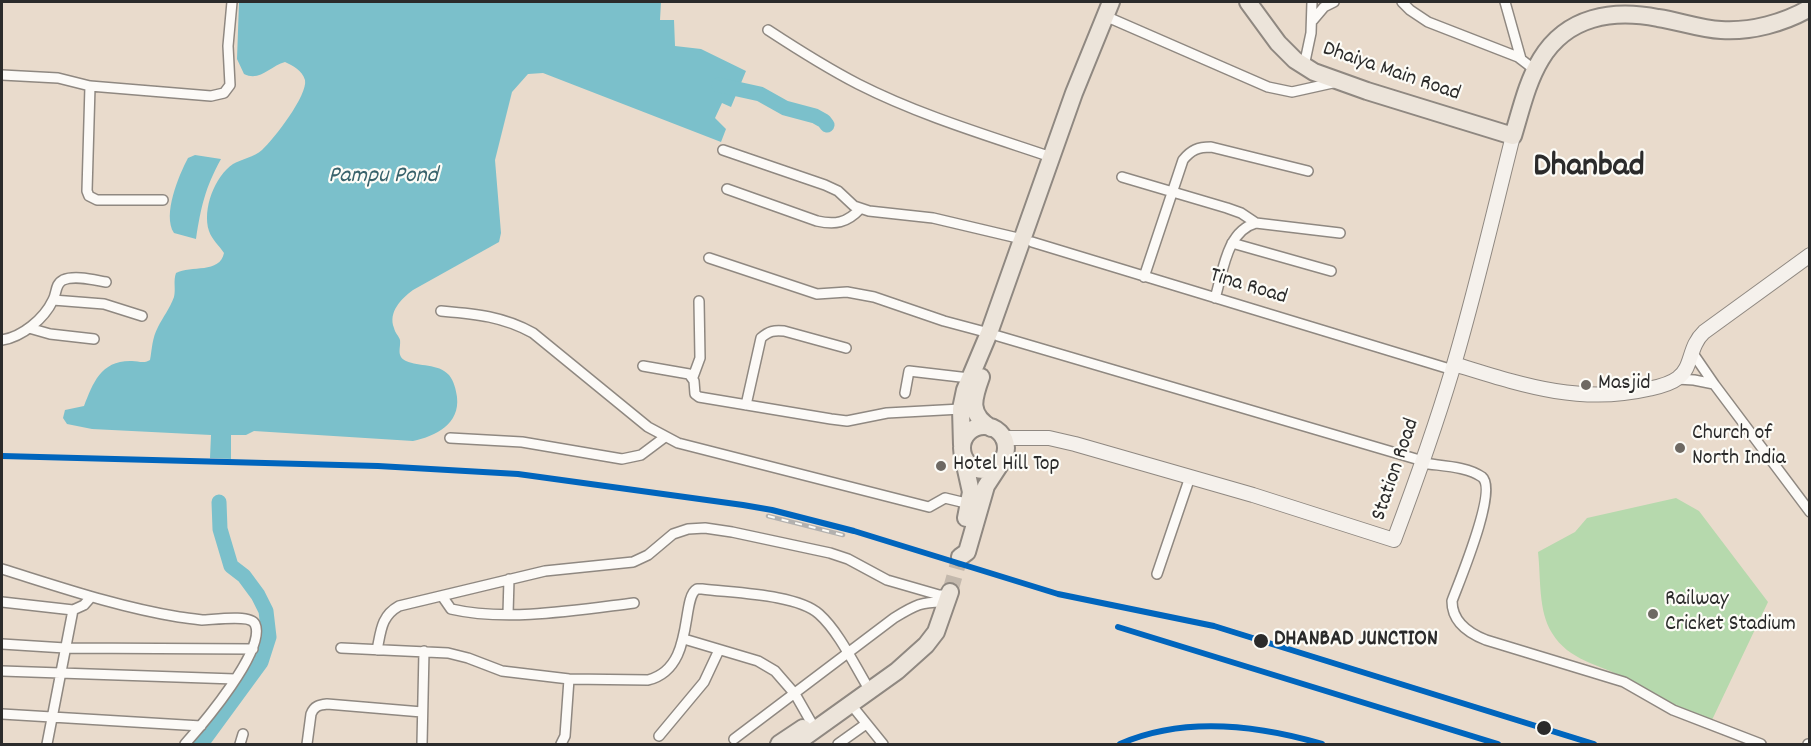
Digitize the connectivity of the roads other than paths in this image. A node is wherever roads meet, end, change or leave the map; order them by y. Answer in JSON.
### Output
{"nodes":[{"id":1,"x":232,"y":2,"type":"edge"},
{"id":2,"x":1111,"y":2,"type":"edge"},
{"id":3,"x":1119,"y":2,"type":"edge"},
{"id":4,"x":1248,"y":2,"type":"edge"},
{"id":5,"x":1259,"y":2,"type":"edge"},
{"id":6,"x":1311,"y":2,"type":"edge"},
{"id":7,"x":1334,"y":2,"type":"edge"},
{"id":8,"x":1402,"y":2,"type":"edge"},
{"id":9,"x":1505,"y":2,"type":"edge"},
{"id":10,"x":1809,"y":8,"type":"edge"},
{"id":11,"x":1112,"y":19,"type":"junction"},
{"id":12,"x":1313,"y":20,"type":"junction"},
{"id":13,"x":768,"y":30,"type":"dead end"},
{"id":14,"x":1521,"y":59,"type":"junction"},
{"id":15,"x":1305,"y":62,"type":"junction"},
{"id":16,"x":1535,"y":70,"type":"junction"},
{"id":17,"x":2,"y":75,"type":"edge"},
{"id":18,"x":1339,"y":82,"type":"junction"},
{"id":19,"x":90,"y":86,"type":"junction"},
{"id":20,"x":1514,"y":131,"type":"junction"},
{"id":21,"x":723,"y":150,"type":"dead end"},
{"id":22,"x":1051,"y":157,"type":"junction"},
{"id":23,"x":1308,"y":171,"type":"dead end"},
{"id":24,"x":1122,"y":177,"type":"dead end"},
{"id":25,"x":727,"y":189,"type":"dead end"},
{"id":26,"x":1171,"y":191,"type":"junction"},
{"id":27,"x":163,"y":200,"type":"dead end"},
{"id":28,"x":860,"y":209,"type":"junction"},
{"id":29,"x":1256,"y":223,"type":"junction"},
{"id":30,"x":1340,"y":233,"type":"dead end"},
{"id":31,"x":1027,"y":240,"type":"junction"},
{"id":32,"x":1232,"y":243,"type":"junction"},
{"id":33,"x":709,"y":258,"type":"dead end"},
{"id":34,"x":1808,"y":259,"type":"edge"},
{"id":35,"x":1330,"y":271,"type":"dead end"},
{"id":36,"x":1144,"y":277,"type":"junction"},
{"id":37,"x":106,"y":282,"type":"dead end"},
{"id":38,"x":1215,"y":298,"type":"junction"},
{"id":39,"x":53,"y":300,"type":"junction"},
{"id":40,"x":699,"y":302,"type":"dead end"},
{"id":41,"x":441,"y":311,"type":"dead end"},
{"id":42,"x":142,"y":316,"type":"dead end"},
{"id":43,"x":28,"y":328,"type":"junction"},
{"id":44,"x":993,"y":334,"type":"junction"},
{"id":45,"x":94,"y":339,"type":"dead end"},
{"id":46,"x":2,"y":340,"type":"edge"},
{"id":47,"x":846,"y":348,"type":"dead end"},
{"id":48,"x":1692,"y":351,"type":"junction"},
{"id":49,"x":643,"y":366,"type":"dead end"},
{"id":50,"x":1453,"y":367,"type":"junction"},
{"id":51,"x":693,"y":377,"type":"junction"},
{"id":52,"x":969,"y":378,"type":"junction"},
{"id":53,"x":1677,"y":379,"type":"junction"},
{"id":54,"x":1714,"y":384,"type":"junction"},
{"id":55,"x":904,"y":393,"type":"dead end"},
{"id":56,"x":746,"y":405,"type":"junction"},
{"id":57,"x":961,"y":409,"type":"junction"},
{"id":58,"x":997,"y":433,"type":"junction"},
{"id":59,"x":665,"y":437,"type":"junction"},
{"id":60,"x":450,"y":438,"type":"dead end"},
{"id":61,"x":963,"y":450,"type":"junction"},
{"id":62,"x":1003,"y":460,"type":"junction"},
{"id":63,"x":1423,"y":462,"type":"junction"},
{"id":64,"x":1190,"y":477,"type":"junction"},
{"id":65,"x":970,"y":504,"type":"junction"},
{"id":66,"x":1809,"y":512,"type":"edge"},
{"id":67,"x":2,"y":569,"type":"edge"},
{"id":68,"x":1157,"y":574,"type":"dead end"},
{"id":69,"x":509,"y":579,"type":"junction"},
{"id":70,"x":442,"y":596,"type":"junction"},
{"id":71,"x":92,"y":597,"type":"junction"},
{"id":72,"x":949,"y":597,"type":"junction"},
{"id":73,"x":2,"y":602,"type":"edge"},
{"id":74,"x":634,"y":603,"type":"dead end"},
{"id":75,"x":73,"y":610,"type":"junction"},
{"id":76,"x":508,"y":614,"type":"junction"},
{"id":77,"x":936,"y":632,"type":"junction"},
{"id":78,"x":684,"y":639,"type":"junction"},
{"id":79,"x":2,"y":644,"type":"edge"},
{"id":80,"x":65,"y":648,"type":"junction"},
{"id":81,"x":341,"y":648,"type":"dead end"},
{"id":82,"x":253,"y":649,"type":"junction"},
{"id":83,"x":377,"y":650,"type":"junction"},
{"id":84,"x":719,"y":650,"type":"junction"},
{"id":85,"x":424,"y":651,"type":"junction"},
{"id":86,"x":847,"y":652,"type":"junction"},
{"id":87,"x":2,"y":671,"type":"edge"},
{"id":88,"x":60,"y":674,"type":"junction"},
{"id":89,"x":235,"y":680,"type":"junction"},
{"id":90,"x":569,"y":680,"type":"junction"},
{"id":91,"x":866,"y":684,"type":"junction"},
{"id":92,"x":795,"y":694,"type":"junction"},
{"id":93,"x":848,"y":702,"type":"junction"},
{"id":94,"x":422,"y":712,"type":"junction"},
{"id":95,"x":2,"y":714,"type":"edge"},
{"id":96,"x":51,"y":718,"type":"junction"},
{"id":97,"x":811,"y":722,"type":"junction"},
{"id":98,"x":866,"y":724,"type":"junction"},
{"id":99,"x":201,"y":726,"type":"junction"},
{"id":100,"x":243,"y":734,"type":"dead end"},
{"id":101,"x":659,"y":736,"type":"dead end"},
{"id":102,"x":734,"y":739,"type":"dead end"},
{"id":103,"x":47,"y":744,"type":"edge"},
{"id":104,"x":185,"y":744,"type":"edge"},
{"id":105,"x":240,"y":744,"type":"edge"},
{"id":106,"x":307,"y":744,"type":"edge"},
{"id":107,"x":422,"y":744,"type":"edge"},
{"id":108,"x":561,"y":744,"type":"edge"},
{"id":109,"x":779,"y":744,"type":"edge"},
{"id":110,"x":795,"y":744,"type":"edge"},
{"id":111,"x":838,"y":744,"type":"edge"},
{"id":112,"x":883,"y":744,"type":"edge"},
{"id":113,"x":1761,"y":744,"type":"edge"}],
"edges":[{"from":1,"to":19,"type":"street"},
{"from":2,"to":22,"type":"highway"},
{"from":3,"to":11,"type":"highway"},
{"from":4,"to":15,"type":"highway","name":"Dhaiya Main Road"},
{"from":5,"to":15,"type":"highway","name":"Dhaiya Main Road"},
{"from":6,"to":12,"type":"street"},
{"from":7,"to":12,"type":"street"},
{"from":8,"to":14,"type":"street"},
{"from":9,"to":14,"type":"street"},
{"from":10,"to":16,"type":"highway"},
{"from":11,"to":18,"type":"street"},
{"from":11,"to":31,"type":"highway"},
{"from":12,"to":15,"type":"street"},
{"from":13,"to":22,"type":"street"},
{"from":14,"to":16,"type":"street"},
{"from":15,"to":18,"type":"highway","name":"Dhaiya Main Road"},
{"from":15,"to":20,"type":"highway","name":"Dhaiya Main Road"},
{"from":16,"to":20,"type":"highway"},
{"from":17,"to":19,"type":"street"},
{"from":18,"to":20,"type":"highway","name":"Dhaiya Main Road"},
{"from":19,"to":27,"type":"street"},
{"from":20,"to":50,"type":"street","name":"Station Road"},
{"from":21,"to":28,"type":"street"},
{"from":22,"to":31,"type":"highway"},
{"from":23,"to":26,"type":"street"},
{"from":24,"to":26,"type":"street"},
{"from":25,"to":28,"type":"street"},
{"from":26,"to":29,"type":"street"},
{"from":26,"to":36,"type":"street"},
{"from":28,"to":31,"type":"street","name":"Tina Road"},
{"from":29,"to":30,"type":"street"},
{"from":29,"to":32,"type":"street"},
{"from":31,"to":36,"type":"street","name":"Tina Road"},
{"from":31,"to":44,"type":"highway"},
{"from":32,"to":35,"type":"street"},
{"from":32,"to":38,"type":"street"},
{"from":33,"to":44,"type":"street"},
{"from":34,"to":48,"type":"street"},
{"from":36,"to":38,"type":"street","name":"Tina Road"},
{"from":37,"to":39,"type":"street"},
{"from":38,"to":50,"type":"street","name":"Tina Road"},
{"from":39,"to":42,"type":"street"},
{"from":39,"to":43,"type":"street"},
{"from":40,"to":51,"type":"street"},
{"from":41,"to":59,"type":"street"},
{"from":43,"to":45,"type":"street"},
{"from":43,"to":46,"type":"street"},
{"from":44,"to":52,"type":"highway"},
{"from":44,"to":58,"type":"highway"},
{"from":44,"to":63,"type":"street"},
{"from":47,"to":56,"type":"street"},
{"from":48,"to":53,"type":"street"},
{"from":48,"to":54,"type":"street"},
{"from":49,"to":51,"type":"street"},
{"from":50,"to":53,"type":"street"},
{"from":50,"to":63,"type":"street","name":"Station Road"},
{"from":51,"to":56,"type":"street"},
{"from":52,"to":55,"type":"street"},
{"from":52,"to":57,"type":"highway"},
{"from":53,"to":54,"type":"street"},
{"from":54,"to":66,"type":"street"},
{"from":56,"to":57,"type":"street"},
{"from":57,"to":61,"type":"highway"},
{"from":58,"to":61,"type":"highway"},
{"from":58,"to":62,"type":"highway"},
{"from":58,"to":64,"type":"street","name":"Station Road"},
{"from":59,"to":60,"type":"street"},
{"from":59,"to":65,"type":"street"},
{"from":61,"to":62,"type":"highway"},
{"from":61,"to":65,"type":"highway"},
{"from":62,"to":65,"type":"highway"},
{"from":63,"to":64,"type":"street","name":"Station Road"},
{"from":63,"to":113,"type":"street"},
{"from":64,"to":68,"type":"street"},
{"from":67,"to":71,"type":"street"},
{"from":69,"to":70,"type":"street"},
{"from":69,"to":72,"type":"street"},
{"from":69,"to":76,"type":"street"},
{"from":70,"to":76,"type":"street"},
{"from":70,"to":83,"type":"street"},
{"from":71,"to":75,"type":"street"},
{"from":71,"to":82,"type":"street"},
{"from":72,"to":77,"type":"highway"},
{"from":72,"to":86,"type":"street"},
{"from":73,"to":75,"type":"street"},
{"from":74,"to":76,"type":"street"},
{"from":75,"to":80,"type":"street"},
{"from":77,"to":91,"type":"highway"},
{"from":77,"to":93,"type":"highway"},
{"from":78,"to":84,"type":"street"},
{"from":78,"to":86,"type":"street"},
{"from":78,"to":90,"type":"street"},
{"from":79,"to":80,"type":"street"},
{"from":80,"to":82,"type":"street"},
{"from":80,"to":88,"type":"street"},
{"from":81,"to":83,"type":"street"},
{"from":82,"to":89,"type":"street"},
{"from":83,"to":85,"type":"street"},
{"from":84,"to":92,"type":"street"},
{"from":84,"to":101,"type":"street"},
{"from":85,"to":90,"type":"street"},
{"from":85,"to":94,"type":"street"},
{"from":86,"to":91,"type":"street"},
{"from":86,"to":92,"type":"street"},
{"from":87,"to":88,"type":"street"},
{"from":88,"to":89,"type":"street"},
{"from":88,"to":96,"type":"street"},
{"from":89,"to":99,"type":"street"},
{"from":90,"to":108,"type":"street"},
{"from":91,"to":93,"type":"highway"},
{"from":92,"to":97,"type":"street"},
{"from":92,"to":102,"type":"street"},
{"from":93,"to":97,"type":"highway"},
{"from":93,"to":98,"type":"street"},
{"from":93,"to":110,"type":"highway"},
{"from":94,"to":106,"type":"street"},
{"from":94,"to":107,"type":"street"},
{"from":95,"to":96,"type":"street"},
{"from":96,"to":99,"type":"street"},
{"from":96,"to":103,"type":"street"},
{"from":97,"to":109,"type":"highway"},
{"from":98,"to":111,"type":"street"},
{"from":98,"to":112,"type":"street"},
{"from":99,"to":104,"type":"street"},
{"from":100,"to":105,"type":"street"}]}
